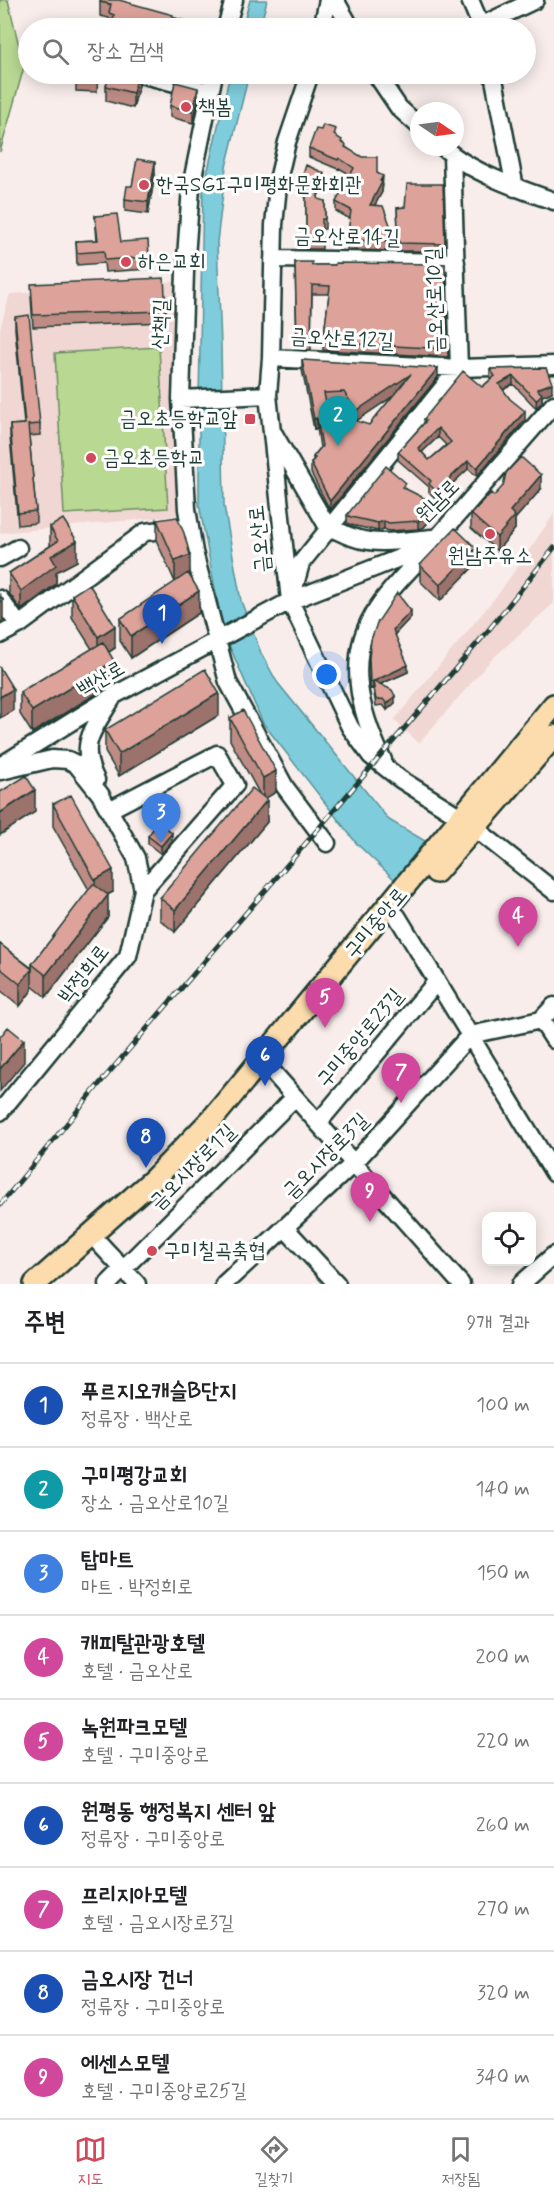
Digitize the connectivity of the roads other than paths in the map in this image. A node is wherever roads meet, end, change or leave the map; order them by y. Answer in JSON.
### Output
{"nodes":[{"id":1,"x":234,"y":0,"type":"edge"},
{"id":2,"x":328,"y":0,"type":"edge"},
{"id":3,"x":335,"y":0,"type":"edge"},
{"id":4,"x":470,"y":0,"type":"edge"},
{"id":5,"x":535,"y":0,"type":"edge"},
{"id":6,"x":229,"y":18,"type":"edge"},
{"id":7,"x":324,"y":18,"type":"edge"},
{"id":8,"x":345,"y":18,"type":"edge"},
{"id":9,"x":476,"y":18,"type":"edge"},
{"id":10,"x":500,"y":18,"type":"edge"},
{"id":11,"x":179,"y":84,"type":"edge"},
{"id":12,"x":212,"y":84,"type":"edge"},
{"id":13,"x":307,"y":84,"type":"edge"},
{"id":14,"x":383,"y":84,"type":"edge"},
{"id":15,"x":495,"y":84,"type":"edge"},
{"id":16,"x":210,"y":92,"type":"junction"},
{"id":17,"x":410,"y":118,"type":"edge"},
{"id":18,"x":447,"y":156,"type":"edge"},
{"id":19,"x":456,"y":156,"type":"edge"},
{"id":20,"x":515,"y":188,"type":"junction"},
{"id":21,"x":554,"y":201,"type":"edge"},
{"id":22,"x":273,"y":259,"type":"junction"},
{"id":23,"x":456,"y":262,"type":"junction"},
{"id":24,"x":271,"y":358,"type":"junction"},
{"id":25,"x":554,"y":365,"type":"edge"},
{"id":26,"x":459,"y":368,"type":"junction"},
{"id":27,"x":268,"y":395,"type":"junction"},
{"id":28,"x":181,"y":399,"type":"junction"},
{"id":29,"x":554,"y":404,"type":"edge"},
{"id":30,"x":271,"y":428,"type":"junction"},
{"id":31,"x":190,"y":526,"type":"junction"},
{"id":32,"x":329,"y":526,"type":"junction"},
{"id":33,"x":438,"y":537,"type":"junction"},
{"id":34,"x":18,"y":548,"type":"dead end"},
{"id":35,"x":0,"y":558,"type":"edge"},
{"id":36,"x":0,"y":599,"type":"edge"},
{"id":37,"x":290,"y":601,"type":"junction"},
{"id":38,"x":19,"y":625,"type":"junction"},
{"id":39,"x":0,"y":635,"type":"edge"},
{"id":40,"x":217,"y":642,"type":"junction"},
{"id":41,"x":113,"y":696,"type":"junction"},
{"id":42,"x":554,"y":705,"type":"edge"},
{"id":43,"x":554,"y":736,"type":"edge"},
{"id":44,"x":0,"y":766,"type":"edge"},
{"id":45,"x":388,"y":771,"type":"junction"},
{"id":46,"x":0,"y":772,"type":"edge"},
{"id":47,"x":110,"y":810,"type":"junction"},
{"id":48,"x":468,"y":823,"type":"junction"},
{"id":49,"x":327,"y":843,"type":"dead end"},
{"id":50,"x":143,"y":890,"type":"junction"},
{"id":51,"x":554,"y":891,"type":"edge"},
{"id":52,"x":397,"y":916,"type":"junction"},
{"id":53,"x":437,"y":981,"type":"junction"},
{"id":54,"x":554,"y":1006,"type":"edge"},
{"id":55,"x":541,"y":1020,"type":"junction"},
{"id":56,"x":470,"y":1035,"type":"junction"},
{"id":57,"x":554,"y":1040,"type":"edge"},
{"id":58,"x":270,"y":1069,"type":"junction"},
{"id":59,"x":295,"y":1097,"type":"junction"},
{"id":60,"x":0,"y":1112,"type":"edge"},
{"id":61,"x":318,"y":1123,"type":"junction"},
{"id":62,"x":354,"y":1163,"type":"junction"},
{"id":63,"x":554,"y":1173,"type":"edge"},
{"id":64,"x":285,"y":1228,"type":"junction"},
{"id":65,"x":99,"y":1243,"type":"junction"},
{"id":66,"x":554,"y":1255,"type":"edge"},
{"id":67,"x":123,"y":1269,"type":"junction"},
{"id":68,"x":227,"y":1283,"type":"edge"},
{"id":69,"x":35,"y":1284,"type":"edge"},
{"id":70,"x":52,"y":1284,"type":"edge"},
{"id":71,"x":108,"y":1284,"type":"edge"},
{"id":72,"x":137,"y":1284,"type":"edge"},
{"id":73,"x":337,"y":1284,"type":"edge"},
{"id":74,"x":461,"y":1284,"type":"edge"},
{"id":75,"x":521,"y":1284,"type":"edge"}],
"edges":[{"from":1,"to":6,"type":"street"},
{"from":2,"to":7,"type":"street"},
{"from":3,"to":8,"type":"street"},
{"from":4,"to":9,"type":"street"},
{"from":5,"to":10,"type":"street"},
{"from":11,"to":16,"type":"street"},
{"from":12,"to":16,"type":"street","name":"산책길"},
{"from":13,"to":22,"type":"street","name":"금오산로"},
{"from":14,"to":17,"type":"street"},
{"from":15,"to":20,"type":"street"},
{"from":16,"to":28,"type":"street","name":"산책길"},
{"from":18,"to":23,"type":"street","name":"금오산로10길"},
{"from":19,"to":20,"type":"street"},
{"from":20,"to":21,"type":"street"},
{"from":22,"to":23,"type":"street","name":"금오산로14길"},
{"from":22,"to":24,"type":"street","name":"금오산로"},
{"from":23,"to":26,"type":"street","name":"금오산로10길"},
{"from":24,"to":26,"type":"street","name":"금오산로12길"},
{"from":24,"to":27,"type":"street","name":"금오산로"},
{"from":25,"to":26,"type":"street","name":"금오산로12길"},
{"from":26,"to":32,"type":"street","name":"금오산로10길"},
{"from":27,"to":28,"type":"street"},
{"from":27,"to":30,"type":"street","name":"금오산로"},
{"from":28,"to":31,"type":"street","name":"산책길"},
{"from":29,"to":33,"type":"street","name":"원남로"},
{"from":30,"to":32,"type":"street"},
{"from":30,"to":37,"type":"street","name":"금오산로"},
{"from":31,"to":38,"type":"street"},
{"from":31,"to":40,"type":"street","name":"산책길"},
{"from":32,"to":33,"type":"street"},
{"from":32,"to":37,"type":"street","name":"금오산로10길"},
{"from":33,"to":37,"type":"street","name":"원남로"},
{"from":33,"to":45,"type":"street"},
{"from":34,"to":35,"type":"street"},
{"from":36,"to":38,"type":"street"},
{"from":37,"to":40,"type":"street","name":"백산로"},
{"from":37,"to":45,"type":"street","name":"금오산로"},
{"from":38,"to":39,"type":"street"},
{"from":40,"to":41,"type":"street","name":"백산로"},
{"from":40,"to":49,"type":"street","name":"산책길"},
{"from":41,"to":44,"type":"street","name":"백산로"},
{"from":41,"to":47,"type":"street"},
{"from":42,"to":48,"type":"main road","name":"구미중앙로"},
{"from":43,"to":48,"type":"main road","name":"구미중앙로"},
{"from":45,"to":48,"type":"street","name":"금오산로"},
{"from":46,"to":47,"type":"street"},
{"from":47,"to":50,"type":"street","name":"박정희로"},
{"from":47,"to":50,"type":"street"},
{"from":48,"to":51,"type":"street","name":"금오산로"},
{"from":48,"to":52,"type":"main road","name":"구미중앙로"},
{"from":48,"to":69,"type":"main road","name":"구미중앙로"},
{"from":50,"to":60,"type":"street","name":"박정희로"},
{"from":52,"to":53,"type":"street"},
{"from":52,"to":58,"type":"main road","name":"구미중앙로"},
{"from":53,"to":56,"type":"street"},
{"from":53,"to":61,"type":"street","name":"구미중앙로23길"},
{"from":54,"to":55,"type":"street"},
{"from":55,"to":56,"type":"street"},
{"from":55,"to":57,"type":"street"},
{"from":56,"to":62,"type":"street","name":"금오시장로3길"},
{"from":56,"to":63,"type":"street"},
{"from":58,"to":59,"type":"street"},
{"from":58,"to":65,"type":"main road","name":"구미중앙로"},
{"from":59,"to":61,"type":"street"},
{"from":59,"to":67,"type":"street","name":"금오시장로1길"},
{"from":61,"to":62,"type":"street"},
{"from":62,"to":64,"type":"street","name":"금오시장로3길"},
{"from":62,"to":74,"type":"street"},
{"from":64,"to":68,"type":"street","name":"금오시장로3길"},
{"from":64,"to":73,"type":"street","name":"금오시장로3길"},
{"from":65,"to":67,"type":"street"},
{"from":65,"to":70,"type":"main road","name":"구미중앙로"},
{"from":66,"to":75,"type":"street"},
{"from":67,"to":71,"type":"street","name":"금오시장로1길"},
{"from":67,"to":72,"type":"street"}]}
